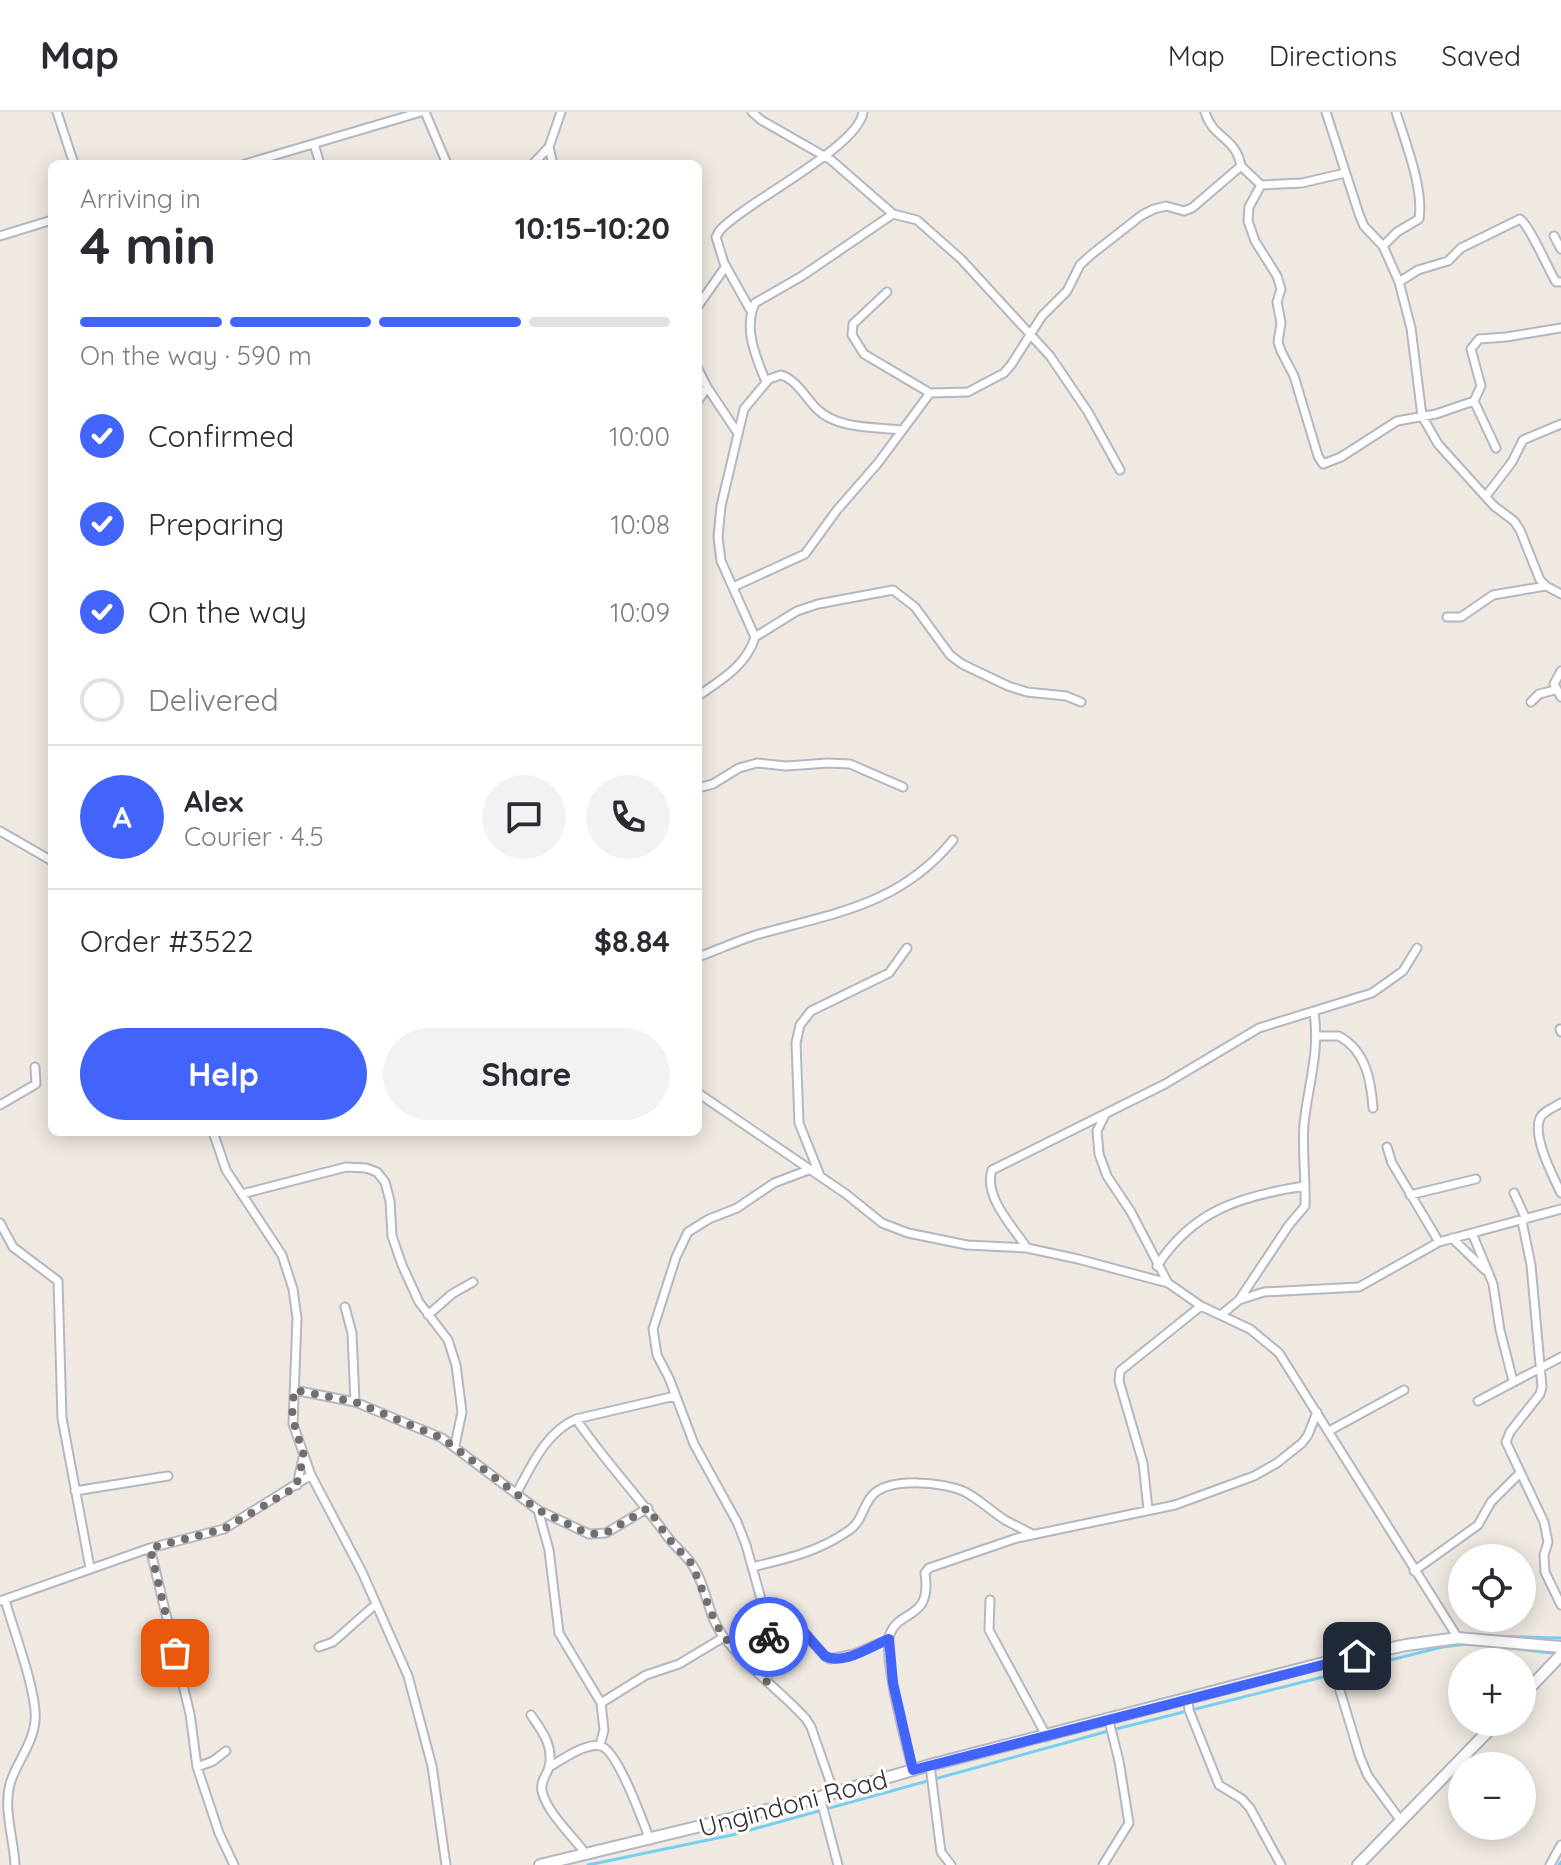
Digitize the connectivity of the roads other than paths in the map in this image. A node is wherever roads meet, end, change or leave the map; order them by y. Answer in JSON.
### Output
{"nodes":[{"id":1,"x":57,"y":112,"type":"edge"},
{"id":2,"x":561,"y":112,"type":"edge"},
{"id":3,"x":752,"y":112,"type":"edge"},
{"id":4,"x":863,"y":112,"type":"edge"},
{"id":5,"x":1205,"y":112,"type":"edge"},
{"id":6,"x":1326,"y":112,"type":"edge"},
{"id":7,"x":1396,"y":112,"type":"edge"},
{"id":8,"x":419,"y":113,"type":"edge"},
{"id":9,"x":314,"y":144,"type":"junction"},
{"id":10,"x":549,"y":147,"type":"junction"},
{"id":11,"x":823,"y":155,"type":"junction"},
{"id":12,"x":73,"y":160,"type":"edge"},
{"id":13,"x":259,"y":160,"type":"edge"},
{"id":14,"x":319,"y":160,"type":"edge"},
{"id":15,"x":445,"y":160,"type":"edge"},
{"id":16,"x":537,"y":160,"type":"edge"},
{"id":17,"x":552,"y":160,"type":"edge"},
{"id":18,"x":1241,"y":166,"type":"junction"},
{"id":19,"x":1345,"y":173,"type":"junction"},
{"id":20,"x":1261,"y":185,"type":"junction"},
{"id":21,"x":893,"y":214,"type":"junction"},
{"id":22,"x":48,"y":221,"type":"edge"},
{"id":23,"x":0,"y":236,"type":"edge"},
{"id":24,"x":1554,"y":236,"type":"dead end"},
{"id":25,"x":1383,"y":246,"type":"junction"},
{"id":26,"x":1561,"y":249,"type":"edge"},
{"id":27,"x":726,"y":266,"type":"junction"},
{"id":28,"x":1399,"y":282,"type":"junction"},
{"id":29,"x":1561,"y":282,"type":"edge"},
{"id":30,"x":887,"y":292,"type":"dead end"},
{"id":31,"x":702,"y":300,"type":"edge"},
{"id":32,"x":751,"y":311,"type":"junction"},
{"id":33,"x":1561,"y":328,"type":"edge"},
{"id":34,"x":1030,"y":332,"type":"junction"},
{"id":35,"x":702,"y":377,"type":"edge"},
{"id":36,"x":766,"y":382,"type":"junction"},
{"id":37,"x":707,"y":387,"type":"junction"},
{"id":38,"x":930,"y":393,"type":"junction"},
{"id":39,"x":702,"y":395,"type":"edge"},
{"id":40,"x":1474,"y":401,"type":"junction"},
{"id":41,"x":1422,"y":416,"type":"junction"},
{"id":42,"x":1561,"y":424,"type":"edge"},
{"id":43,"x":900,"y":430,"type":"junction"},
{"id":44,"x":737,"y":432,"type":"junction"},
{"id":45,"x":1496,"y":448,"type":"dead end"},
{"id":46,"x":1120,"y":470,"type":"dead end"},
{"id":47,"x":1486,"y":496,"type":"junction"},
{"id":48,"x":1546,"y":586,"type":"junction"},
{"id":49,"x":733,"y":587,"type":"junction"},
{"id":50,"x":1561,"y":594,"type":"edge"},
{"id":51,"x":1447,"y":617,"type":"dead end"},
{"id":52,"x":755,"y":637,"type":"junction"},
{"id":53,"x":1561,"y":671,"type":"edge"},
{"id":54,"x":702,"y":693,"type":"edge"},
{"id":55,"x":1558,"y":694,"type":"edge"},
{"id":56,"x":1081,"y":702,"type":"dead end"},
{"id":57,"x":1531,"y":702,"type":"dead end"},
{"id":58,"x":702,"y":787,"type":"edge"},
{"id":59,"x":903,"y":787,"type":"dead end"},
{"id":60,"x":0,"y":831,"type":"edge"},
{"id":61,"x":953,"y":840,"type":"dead end"},
{"id":62,"x":48,"y":859,"type":"edge"},
{"id":63,"x":907,"y":948,"type":"dead end"},
{"id":64,"x":1417,"y":948,"type":"dead end"},
{"id":65,"x":702,"y":956,"type":"edge"},
{"id":66,"x":1314,"y":1012,"type":"junction"},
{"id":67,"x":1318,"y":1036,"type":"junction"},
{"id":68,"x":35,"y":1067,"type":"dead end"},
{"id":69,"x":702,"y":1096,"type":"edge"},
{"id":70,"x":1561,"y":1103,"type":"edge"},
{"id":71,"x":0,"y":1105,"type":"edge"},
{"id":72,"x":1373,"y":1108,"type":"dead end"},
{"id":73,"x":1105,"y":1115,"type":"junction"},
{"id":74,"x":214,"y":1136,"type":"edge"},
{"id":75,"x":1387,"y":1147,"type":"dead end"},
{"id":76,"x":811,"y":1169,"type":"junction"},
{"id":77,"x":820,"y":1175,"type":"junction"},
{"id":78,"x":1476,"y":1179,"type":"dead end"},
{"id":79,"x":1304,"y":1186,"type":"junction"},
{"id":80,"x":1514,"y":1193,"type":"dead end"},
{"id":81,"x":1561,"y":1193,"type":"edge"},
{"id":82,"x":242,"y":1194,"type":"junction"},
{"id":83,"x":1410,"y":1195,"type":"junction"},
{"id":84,"x":1561,"y":1209,"type":"edge"},
{"id":85,"x":1524,"y":1220,"type":"junction"},
{"id":86,"x":0,"y":1223,"type":"edge"},
{"id":87,"x":1472,"y":1233,"type":"junction"},
{"id":88,"x":1452,"y":1238,"type":"junction"},
{"id":89,"x":1439,"y":1242,"type":"junction"},
{"id":90,"x":1027,"y":1248,"type":"junction"},
{"id":91,"x":1157,"y":1266,"type":"junction"},
{"id":92,"x":1490,"y":1275,"type":"junction"},
{"id":93,"x":473,"y":1282,"type":"dead end"},
{"id":94,"x":1168,"y":1283,"type":"junction"},
{"id":95,"x":1239,"y":1300,"type":"junction"},
{"id":96,"x":1201,"y":1306,"type":"junction"},
{"id":97,"x":345,"y":1307,"type":"dead end"},
{"id":98,"x":428,"y":1315,"type":"junction"},
{"id":99,"x":1221,"y":1315,"type":"junction"},
{"id":100,"x":1561,"y":1357,"type":"edge"},
{"id":101,"x":1542,"y":1366,"type":"junction"},
{"id":102,"x":1513,"y":1381,"type":"junction"},
{"id":103,"x":294,"y":1390,"type":"junction"},
{"id":104,"x":1404,"y":1390,"type":"dead end"},
{"id":105,"x":675,"y":1396,"type":"junction"},
{"id":106,"x":1478,"y":1401,"type":"dead end"},
{"id":107,"x":355,"y":1402,"type":"junction"},
{"id":108,"x":1317,"y":1412,"type":"junction"},
{"id":109,"x":576,"y":1419,"type":"junction"},
{"id":110,"x":1329,"y":1431,"type":"junction"},
{"id":111,"x":455,"y":1445,"type":"junction"},
{"id":112,"x":304,"y":1456,"type":"junction"},
{"id":113,"x":1520,"y":1473,"type":"junction"},
{"id":114,"x":311,"y":1475,"type":"junction"},
{"id":115,"x":168,"y":1476,"type":"dead end"},
{"id":116,"x":296,"y":1487,"type":"junction"},
{"id":117,"x":75,"y":1491,"type":"junction"},
{"id":118,"x":516,"y":1494,"type":"junction"},
{"id":119,"x":648,"y":1508,"type":"junction"},
{"id":120,"x":1148,"y":1509,"type":"junction"},
{"id":121,"x":538,"y":1510,"type":"junction"},
{"id":122,"x":1032,"y":1534,"type":"junction"},
{"id":123,"x":150,"y":1548,"type":"junction"},
{"id":124,"x":752,"y":1567,"type":"junction"},
{"id":125,"x":90,"y":1568,"type":"junction"},
{"id":126,"x":1414,"y":1571,"type":"junction"},
{"id":127,"x":3,"y":1600,"type":"edge"},
{"id":128,"x":990,"y":1600,"type":"dead end"},
{"id":129,"x":376,"y":1604,"type":"junction"},
{"id":130,"x":1561,"y":1605,"type":"edge"},
{"id":131,"x":768,"y":1624,"type":"junction"},
{"id":132,"x":724,"y":1637,"type":"junction"},
{"id":133,"x":1458,"y":1638,"type":"junction"},
{"id":134,"x":889,"y":1639,"type":"junction"},
{"id":135,"x":319,"y":1647,"type":"dead end"},
{"id":136,"x":1561,"y":1647,"type":"edge"},
{"id":137,"x":1561,"y":1655,"type":"edge"},
{"id":138,"x":1331,"y":1661,"type":"junction"},
{"id":139,"x":1536,"y":1681,"type":"edge"},
{"id":140,"x":767,"y":1682,"type":"junction"},
{"id":141,"x":1188,"y":1699,"type":"junction"},
{"id":142,"x":601,"y":1703,"type":"junction"},
{"id":143,"x":531,"y":1715,"type":"dead end"},
{"id":144,"x":1109,"y":1721,"type":"junction"},
{"id":145,"x":1483,"y":1736,"type":"edge"},
{"id":146,"x":1047,"y":1737,"type":"junction"},
{"id":147,"x":600,"y":1745,"type":"junction"},
{"id":148,"x":226,"y":1751,"type":"dead end"},
{"id":149,"x":930,"y":1765,"type":"junction"},
{"id":150,"x":197,"y":1767,"type":"junction"},
{"id":151,"x":549,"y":1767,"type":"junction"},
{"id":152,"x":913,"y":1770,"type":"junction"},
{"id":153,"x":834,"y":1793,"type":"junction"},
{"id":154,"x":820,"y":1797,"type":"junction"},
{"id":155,"x":1401,"y":1821,"type":"junction"},
{"id":156,"x":650,"y":1840,"type":"junction"},
{"id":157,"x":1561,"y":1845,"type":"edge"},
{"id":158,"x":585,"y":1853,"type":"junction"},
{"id":159,"x":15,"y":1865,"type":"edge"},
{"id":160,"x":234,"y":1865,"type":"edge"},
{"id":161,"x":446,"y":1865,"type":"edge"},
{"id":162,"x":540,"y":1865,"type":"edge"},
{"id":163,"x":838,"y":1865,"type":"edge"},
{"id":164,"x":951,"y":1865,"type":"edge"},
{"id":165,"x":1103,"y":1865,"type":"edge"},
{"id":166,"x":1281,"y":1865,"type":"edge"},
{"id":167,"x":1358,"y":1865,"type":"edge"},
{"id":168,"x":1550,"y":1865,"type":"edge"}],
"edges":[{"from":1,"to":12,"type":"street"},
{"from":2,"to":10,"type":"street"},
{"from":3,"to":11,"type":"street"},
{"from":4,"to":11,"type":"street"},
{"from":5,"to":18,"type":"street"},
{"from":6,"to":19,"type":"street"},
{"from":7,"to":25,"type":"street"},
{"from":8,"to":9,"type":"street"},
{"from":8,"to":15,"type":"street"},
{"from":9,"to":13,"type":"street"},
{"from":9,"to":14,"type":"street"},
{"from":10,"to":16,"type":"street"},
{"from":10,"to":17,"type":"street"},
{"from":11,"to":21,"type":"street"},
{"from":11,"to":27,"type":"street"},
{"from":18,"to":20,"type":"street"},
{"from":18,"to":34,"type":"street"},
{"from":19,"to":20,"type":"street"},
{"from":19,"to":25,"type":"street"},
{"from":20,"to":41,"type":"street"},
{"from":21,"to":32,"type":"street"},
{"from":21,"to":34,"type":"street"},
{"from":22,"to":23,"type":"street"},
{"from":24,"to":26,"type":"street"},
{"from":25,"to":28,"type":"street"},
{"from":27,"to":31,"type":"street"},
{"from":27,"to":32,"type":"street"},
{"from":28,"to":29,"type":"street"},
{"from":28,"to":41,"type":"street"},
{"from":30,"to":38,"type":"street"},
{"from":32,"to":36,"type":"street"},
{"from":33,"to":40,"type":"street"},
{"from":34,"to":38,"type":"street"},
{"from":34,"to":46,"type":"street"},
{"from":35,"to":37,"type":"street"},
{"from":36,"to":43,"type":"street"},
{"from":36,"to":44,"type":"street"},
{"from":37,"to":39,"type":"street"},
{"from":37,"to":44,"type":"street"},
{"from":38,"to":43,"type":"street"},
{"from":40,"to":41,"type":"street"},
{"from":40,"to":45,"type":"street"},
{"from":41,"to":47,"type":"street"},
{"from":42,"to":47,"type":"street"},
{"from":43,"to":49,"type":"street"},
{"from":44,"to":49,"type":"street"},
{"from":47,"to":48,"type":"street"},
{"from":48,"to":50,"type":"street"},
{"from":48,"to":51,"type":"street"},
{"from":49,"to":52,"type":"street"},
{"from":52,"to":54,"type":"street"},
{"from":52,"to":56,"type":"street"},
{"from":53,"to":55,"type":"street"},
{"from":55,"to":57,"type":"street"},
{"from":58,"to":59,"type":"street"},
{"from":60,"to":62,"type":"street"},
{"from":61,"to":65,"type":"street"},
{"from":63,"to":77,"type":"street"},
{"from":64,"to":66,"type":"street"},
{"from":66,"to":67,"type":"street"},
{"from":66,"to":73,"type":"street"},
{"from":67,"to":72,"type":"street"},
{"from":67,"to":79,"type":"street"},
{"from":68,"to":71,"type":"street"},
{"from":69,"to":76,"type":"street"},
{"from":70,"to":81,"type":"street"},
{"from":73,"to":90,"type":"street"},
{"from":73,"to":91,"type":"street"},
{"from":74,"to":82,"type":"street"},
{"from":75,"to":83,"type":"street"},
{"from":76,"to":77,"type":"street"},
{"from":76,"to":105,"type":"street"},
{"from":77,"to":90,"type":"street"},
{"from":78,"to":83,"type":"street"},
{"from":79,"to":91,"type":"street"},
{"from":79,"to":95,"type":"street"},
{"from":80,"to":85,"type":"street"},
{"from":82,"to":98,"type":"street"},
{"from":82,"to":103,"type":"street"},
{"from":83,"to":89,"type":"street"},
{"from":84,"to":85,"type":"street"},
{"from":85,"to":87,"type":"street"},
{"from":85,"to":101,"type":"street"},
{"from":86,"to":117,"type":"street"},
{"from":87,"to":88,"type":"street"},
{"from":87,"to":92,"type":"street"},
{"from":88,"to":89,"type":"street"},
{"from":88,"to":92,"type":"street"},
{"from":89,"to":95,"type":"street"},
{"from":90,"to":94,"type":"street"},
{"from":91,"to":94,"type":"street"},
{"from":92,"to":102,"type":"street"},
{"from":93,"to":98,"type":"street"},
{"from":94,"to":96,"type":"street"},
{"from":95,"to":99,"type":"street"},
{"from":96,"to":99,"type":"street"},
{"from":96,"to":120,"type":"street"},
{"from":97,"to":107,"type":"street"},
{"from":98,"to":111,"type":"street"},
{"from":99,"to":108,"type":"street"},
{"from":100,"to":101,"type":"street"},
{"from":101,"to":102,"type":"street"},
{"from":101,"to":113,"type":"street"},
{"from":102,"to":106,"type":"street"},
{"from":103,"to":107,"type":"street"},
{"from":103,"to":112,"type":"street"},
{"from":104,"to":110,"type":"street"},
{"from":105,"to":109,"type":"street"},
{"from":105,"to":124,"type":"street"},
{"from":107,"to":111,"type":"street"},
{"from":108,"to":110,"type":"street"},
{"from":108,"to":120,"type":"street"},
{"from":109,"to":118,"type":"street"},
{"from":109,"to":119,"type":"street"},
{"from":110,"to":126,"type":"street"},
{"from":111,"to":118,"type":"street"},
{"from":112,"to":114,"type":"street"},
{"from":112,"to":116,"type":"street"},
{"from":113,"to":126,"type":"street"},
{"from":113,"to":130,"type":"street"},
{"from":114,"to":116,"type":"street"},
{"from":114,"to":129,"type":"street"},
{"from":115,"to":117,"type":"street"},
{"from":116,"to":123,"type":"street"},
{"from":117,"to":125,"type":"street"},
{"from":118,"to":121,"type":"street"},
{"from":119,"to":121,"type":"street"},
{"from":119,"to":132,"type":"street"},
{"from":120,"to":122,"type":"street"},
{"from":121,"to":142,"type":"street"},
{"from":122,"to":124,"type":"street"},
{"from":122,"to":134,"type":"street"},
{"from":123,"to":125,"type":"street"},
{"from":123,"to":150,"type":"street"},
{"from":124,"to":131,"type":"street"},
{"from":125,"to":127,"type":"street"},
{"from":126,"to":133,"type":"street"},
{"from":127,"to":159,"type":"street"},
{"from":128,"to":146,"type":"street"},
{"from":129,"to":135,"type":"street"},
{"from":129,"to":161,"type":"street"},
{"from":131,"to":134,"type":"street"},
{"from":131,"to":140,"type":"street"},
{"from":132,"to":140,"type":"street"},
{"from":132,"to":142,"type":"street"},
{"from":133,"to":136,"type":"main road","name":"Ungindoni Road"},
{"from":133,"to":138,"type":"main road","name":"Ungindoni Road"},
{"from":134,"to":152,"type":"street"},
{"from":137,"to":139,"type":"main road"},
{"from":138,"to":141,"type":"main road","name":"Ungindoni Road"},
{"from":138,"to":155,"type":"street"},
{"from":140,"to":153,"type":"street"},
{"from":141,"to":144,"type":"main road","name":"Ungindoni Road"},
{"from":141,"to":166,"type":"street"},
{"from":142,"to":147,"type":"street"},
{"from":143,"to":151,"type":"street"},
{"from":144,"to":146,"type":"main road","name":"Ungindoni Road"},
{"from":144,"to":165,"type":"street"},
{"from":145,"to":155,"type":"main road"},
{"from":146,"to":149,"type":"main road","name":"Ungindoni Road"},
{"from":147,"to":151,"type":"street"},
{"from":147,"to":156,"type":"street"},
{"from":148,"to":150,"type":"street"},
{"from":149,"to":152,"type":"main road","name":"Ungindoni Road"},
{"from":149,"to":164,"type":"street"},
{"from":150,"to":160,"type":"street"},
{"from":151,"to":158,"type":"street"},
{"from":152,"to":153,"type":"main road","name":"Ungindoni Road"},
{"from":153,"to":154,"type":"main road","name":"Ungindoni Road"},
{"from":154,"to":156,"type":"main road","name":"Ungindoni Road"},
{"from":154,"to":163,"type":"street"},
{"from":155,"to":167,"type":"main road"},
{"from":156,"to":158,"type":"main road","name":"Ungindoni Road"},
{"from":157,"to":168,"type":"street"},
{"from":158,"to":162,"type":"main road","name":"Ungindoni Road"}]}
